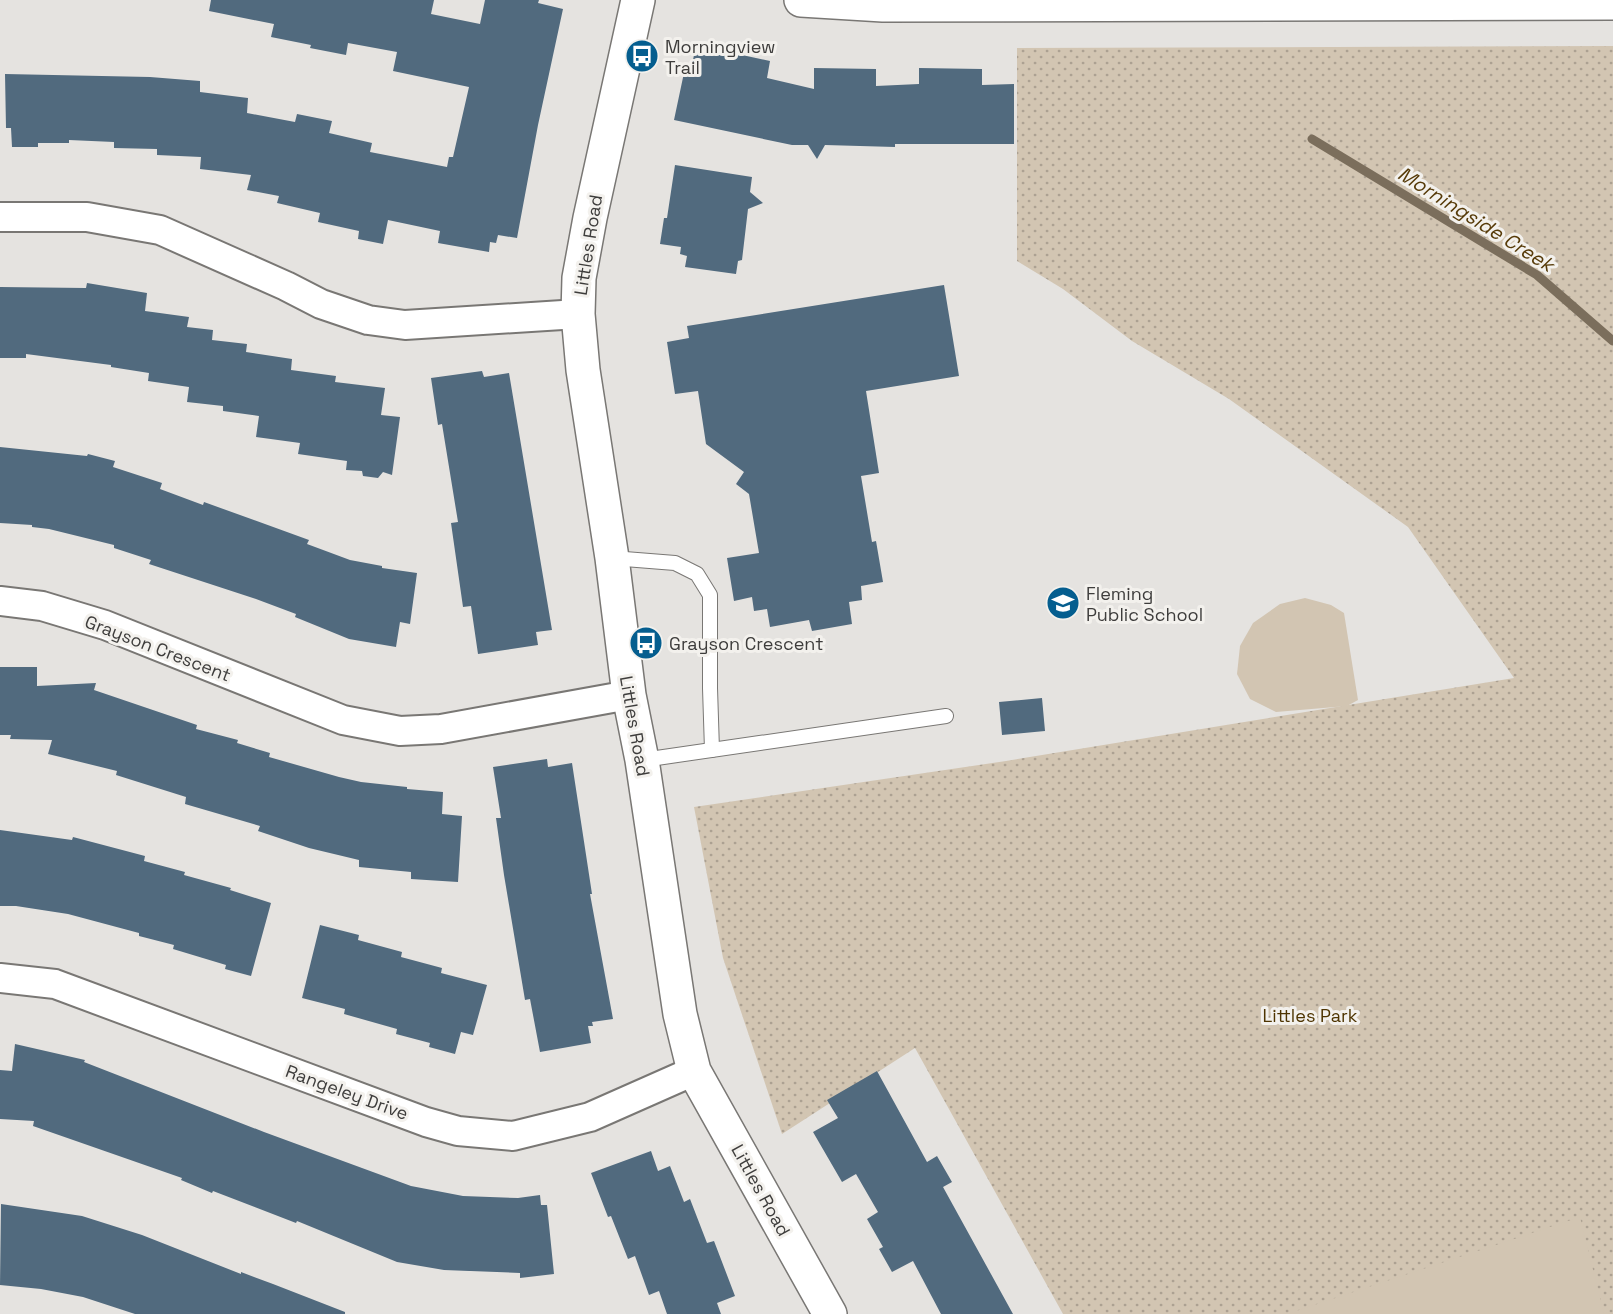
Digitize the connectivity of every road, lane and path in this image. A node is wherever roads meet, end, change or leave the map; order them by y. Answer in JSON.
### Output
{"nodes":[{"id":1,"x":638,"y":0,"type":"edge"},
{"id":2,"x":801,"y":0,"type":"edge"},
{"id":3,"x":1610,"y":2,"type":"edge"},
{"id":4,"x":0,"y":217,"type":"edge"},
{"id":5,"x":578,"y":314,"type":"junction"},
{"id":6,"x":612,"y":558,"type":"junction"},
{"id":7,"x":0,"y":601,"type":"edge"},
{"id":8,"x":629,"y":695,"type":"junction"},
{"id":9,"x":946,"y":716,"type":"dead end"},
{"id":10,"x":712,"y":750,"type":"junction"},
{"id":11,"x":642,"y":760,"type":"junction"},
{"id":12,"x":0,"y":978,"type":"edge"},
{"id":13,"x":694,"y":1071,"type":"junction"},
{"id":14,"x":830,"y":1314,"type":"edge"}],
"edges":[{"from":1,"to":5,"type":"street","name":"Littles Road"},
{"from":2,"to":3,"type":"street"},
{"from":4,"to":5,"type":"street"},
{"from":5,"to":6,"type":"street","name":"Littles Road"},
{"from":6,"to":8,"type":"street","name":"Littles Road"},
{"from":6,"to":10,"type":"lane"},
{"from":7,"to":8,"type":"street","name":"Grayson Crescent"},
{"from":8,"to":11,"type":"street","name":"Littles Road"},
{"from":9,"to":10,"type":"lane"},
{"from":10,"to":11,"type":"lane"},
{"from":11,"to":13,"type":"street","name":"Littles Road"},
{"from":12,"to":13,"type":"street","name":"Rangeley Drive"},
{"from":13,"to":14,"type":"street","name":"Littles Road"}]}
